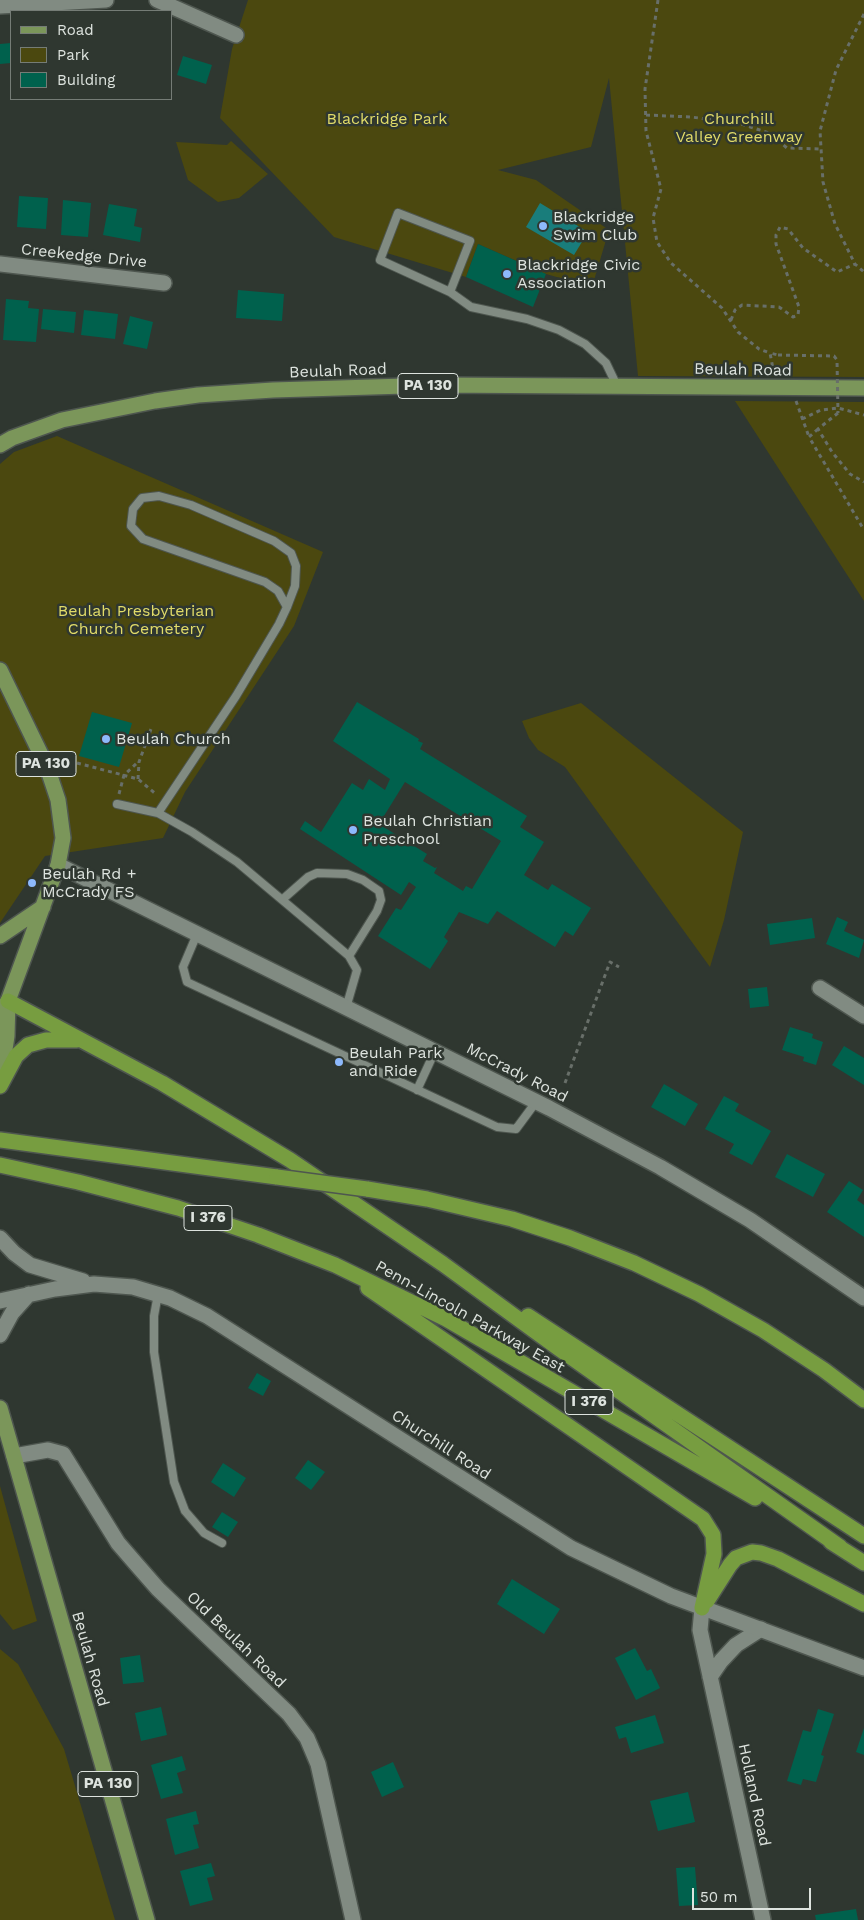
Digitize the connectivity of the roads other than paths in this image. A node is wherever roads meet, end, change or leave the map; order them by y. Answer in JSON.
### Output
{"nodes":[{"id":1,"x":106,"y":0,"type":"edge"},
{"id":2,"x":157,"y":0,"type":"edge"},
{"id":3,"x":0,"y":6,"type":"edge"},
{"id":4,"x":236,"y":35,"type":"dead end"},
{"id":5,"x":0,"y":264,"type":"edge"},
{"id":6,"x":164,"y":283,"type":"dead end"},
{"id":7,"x":450,"y":292,"type":"junction"},
{"id":8,"x":617,"y":386,"type":"junction"},
{"id":9,"x":864,"y":388,"type":"edge"},
{"id":10,"x":0,"y":445,"type":"edge"},
{"id":11,"x":288,"y":607,"type":"junction"},
{"id":12,"x":0,"y":670,"type":"edge"},
{"id":13,"x":116,"y":804,"type":"road end"},
{"id":14,"x":158,"y":812,"type":"junction"},
{"id":15,"x":58,"y":865,"type":"junction"},
{"id":16,"x":282,"y":899,"type":"junction"},
{"id":17,"x":43,"y":907,"type":"junction"},
{"id":18,"x":197,"y":934,"type":"junction"},
{"id":19,"x":0,"y":936,"type":"edge"},
{"id":20,"x":349,"y":956,"type":"junction"},
{"id":21,"x":820,"y":988,"type":"dead end"},
{"id":22,"x":3,"y":1004,"type":"edge"},
{"id":23,"x":346,"y":1008,"type":"junction"},
{"id":24,"x":864,"y":1016,"type":"edge"},
{"id":25,"x":83,"y":1040,"type":"junction"},
{"id":26,"x":434,"y":1052,"type":"junction"},
{"id":27,"x":0,"y":1082,"type":"edge"},
{"id":28,"x":0,"y":1086,"type":"edge"},
{"id":29,"x":417,"y":1090,"type":"junction"},
{"id":30,"x":536,"y":1102,"type":"junction"},
{"id":31,"x":0,"y":1140,"type":"edge"},
{"id":32,"x":0,"y":1165,"type":"edge"},
{"id":33,"x":0,"y":1238,"type":"edge"},
{"id":34,"x":443,"y":1264,"type":"junction"},
{"id":35,"x":335,"y":1265,"type":"junction"},
{"id":36,"x":94,"y":1284,"type":"junction"},
{"id":37,"x":29,"y":1294,"type":"junction"},
{"id":38,"x":158,"y":1294,"type":"junction"},
{"id":39,"x":864,"y":1298,"type":"edge"},
{"id":40,"x":0,"y":1301,"type":"edge"},
{"id":41,"x":0,"y":1335,"type":"edge"},
{"id":42,"x":864,"y":1400,"type":"edge"},
{"id":43,"x":0,"y":1408,"type":"edge"},
{"id":44,"x":14,"y":1456,"type":"junction"},
{"id":45,"x":864,"y":1536,"type":"edge"},
{"id":46,"x":222,"y":1544,"type":"dead end"},
{"id":47,"x":840,"y":1547,"type":"junction"},
{"id":48,"x":864,"y":1563,"type":"edge"},
{"id":49,"x":864,"y":1604,"type":"edge"},
{"id":50,"x":702,"y":1608,"type":"junction"},
{"id":51,"x":761,"y":1629,"type":"junction"},
{"id":52,"x":864,"y":1668,"type":"edge"},
{"id":53,"x":710,"y":1677,"type":"junction"},
{"id":54,"x":147,"y":1920,"type":"edge"},
{"id":55,"x":353,"y":1920,"type":"edge"},
{"id":56,"x":763,"y":1920,"type":"edge"}],
"edges":[{"from":1,"to":3,"type":"street"},
{"from":2,"to":4,"type":"street"},
{"from":5,"to":6,"type":"street","name":"Creekedge Drive"},
{"from":7,"to":7,"type":"lane"},
{"from":7,"to":8,"type":"lane"},
{"from":8,"to":9,"type":"main road","name":"Beulah Road","number":"PA 130"},
{"from":8,"to":10,"type":"main road","name":"Beulah Road","number":"PA 130"},
{"from":11,"to":11,"type":"lane"},
{"from":11,"to":14,"type":"lane"},
{"from":12,"to":15,"type":"main road","number":"PA 130"},
{"from":13,"to":14,"type":"lane"},
{"from":14,"to":16,"type":"lane"},
{"from":15,"to":17,"type":"main road","number":"PA 130"},
{"from":15,"to":18,"type":"street","name":"McCrady Road"},
{"from":16,"to":20,"type":"lane"},
{"from":16,"to":20,"type":"lane"},
{"from":17,"to":19,"type":"main road"},
{"from":17,"to":22,"type":"main road","number":"PA 130"},
{"from":18,"to":23,"type":"street","name":"McCrady Road"},
{"from":18,"to":29,"type":"lane"},
{"from":20,"to":23,"type":"lane"},
{"from":21,"to":24,"type":"street"},
{"from":22,"to":25,"type":"highway"},
{"from":22,"to":27,"type":"main road","number":"PA 130"},
{"from":23,"to":26,"type":"street","name":"McCrady Road"},
{"from":25,"to":28,"type":"highway"},
{"from":25,"to":34,"type":"highway"},
{"from":26,"to":29,"type":"lane"},
{"from":26,"to":30,"type":"street","name":"McCrady Road"},
{"from":29,"to":30,"type":"lane"},
{"from":30,"to":39,"type":"street","name":"McCrady Road"},
{"from":31,"to":42,"type":"highway","bridge":true},
{"from":32,"to":35,"type":"highway","name":"Penn-Lincoln Parkway East","number":"I 376"},
{"from":33,"to":36,"type":"street"},
{"from":34,"to":45,"type":"highway"},
{"from":34,"to":47,"type":"highway"},
{"from":35,"to":47,"type":"highway","name":"Penn-Lincoln Parkway East","number":"I 376"},
{"from":35,"to":50,"type":"highway"},
{"from":36,"to":37,"type":"street","name":"Churchill Road"},
{"from":36,"to":38,"type":"street","name":"Churchill Road"},
{"from":37,"to":40,"type":"street","name":"Churchill Road"},
{"from":37,"to":41,"type":"street"},
{"from":38,"to":46,"type":"lane"},
{"from":38,"to":50,"type":"street","name":"Churchill Road"},
{"from":43,"to":44,"type":"main road","name":"Beulah Road","number":"PA 130"},
{"from":44,"to":54,"type":"main road","name":"Beulah Road","number":"PA 130"},
{"from":44,"to":55,"type":"street","name":"Old Beulah Road"},
{"from":47,"to":48,"type":"highway","name":"Penn-Lincoln Parkway East","number":"I 376"},
{"from":49,"to":50,"type":"highway"},
{"from":50,"to":51,"type":"street","name":"Churchill Road"},
{"from":50,"to":53,"type":"street","name":"Holland Road"},
{"from":51,"to":52,"type":"street","name":"Churchill Road"},
{"from":51,"to":53,"type":"street"},
{"from":53,"to":56,"type":"street","name":"Holland Road"}]}
